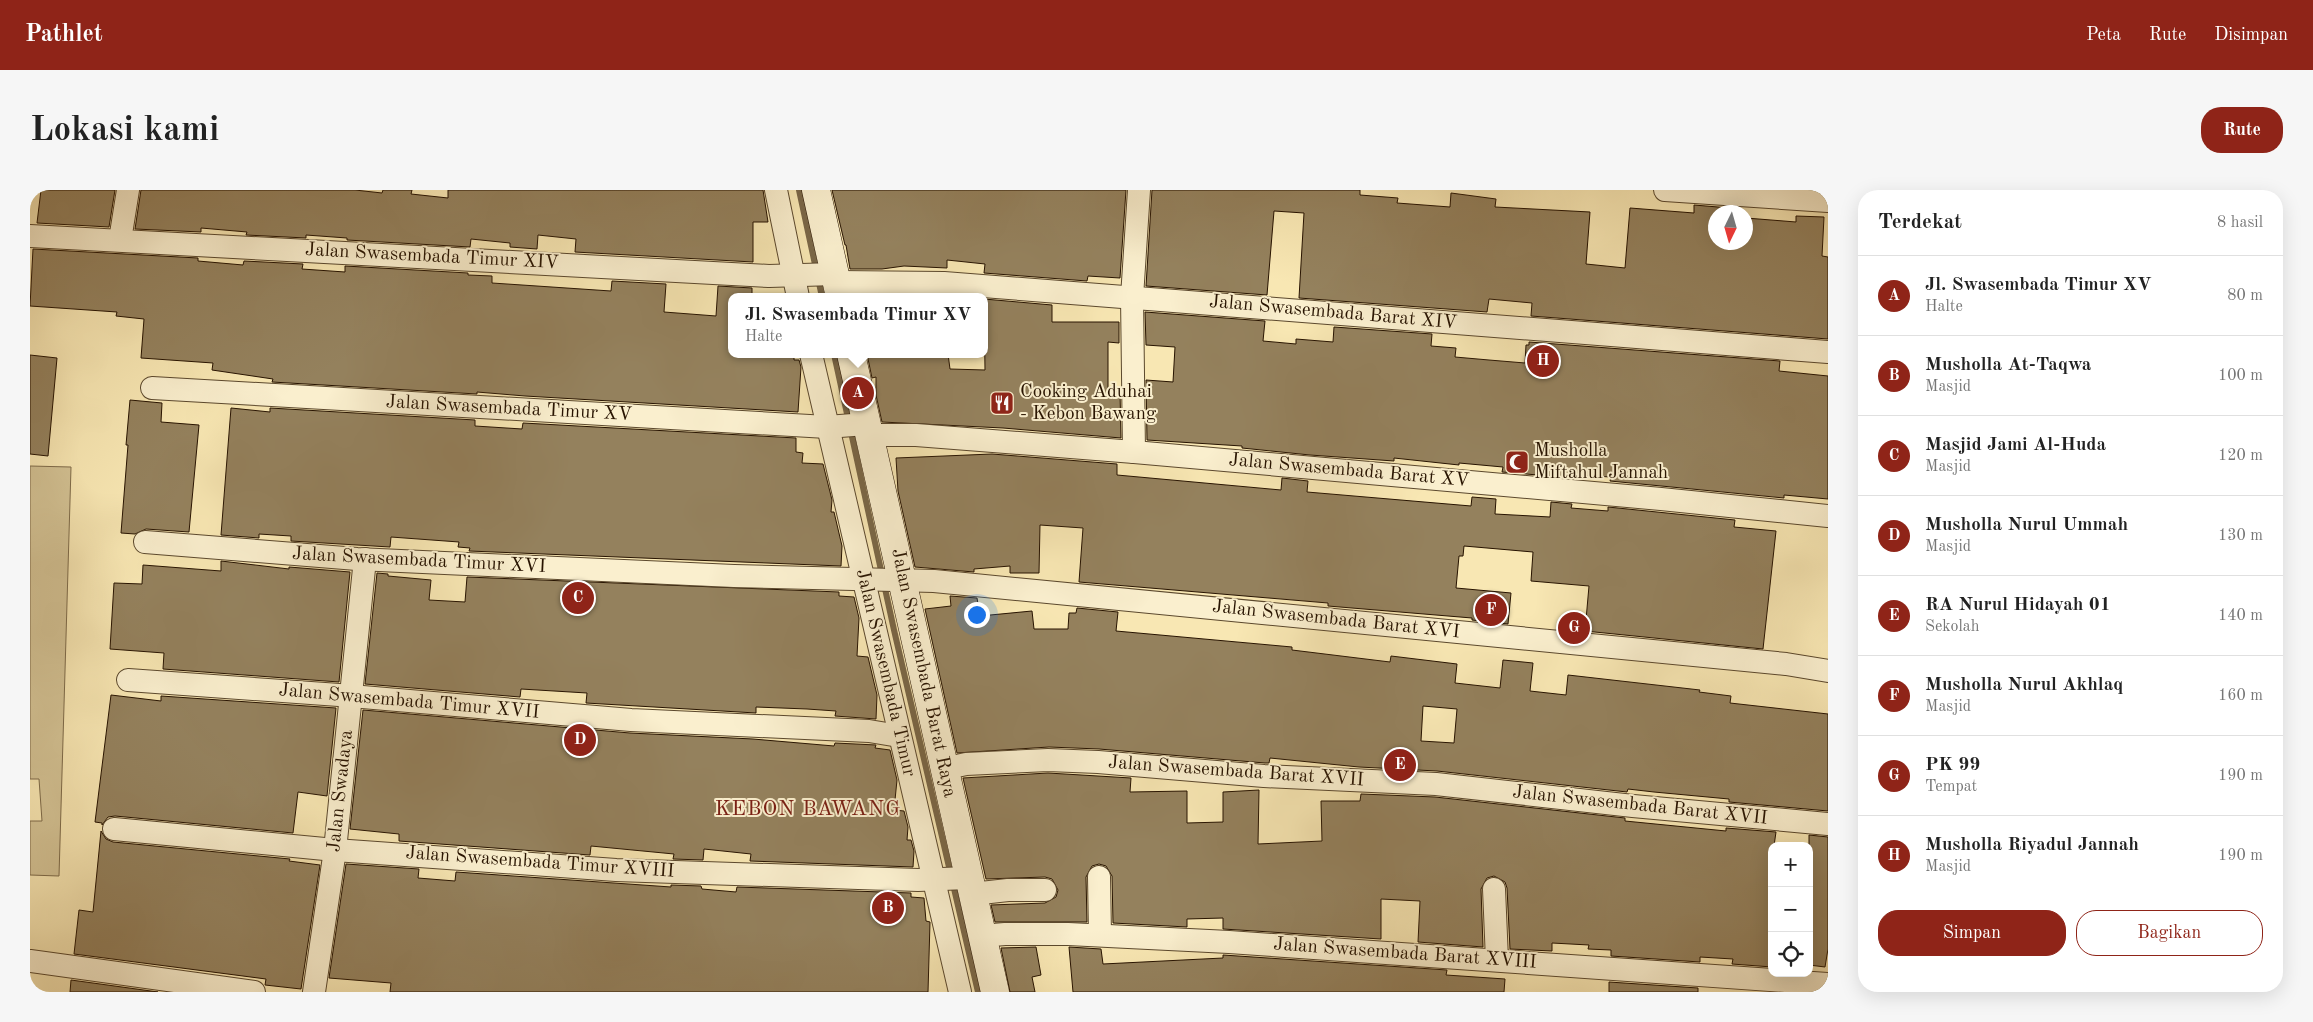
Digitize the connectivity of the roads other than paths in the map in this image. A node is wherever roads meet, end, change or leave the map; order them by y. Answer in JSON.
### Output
{"nodes":[{"id":1,"x":128,"y":190,"type":"edge"},
{"id":2,"x":776,"y":190,"type":"edge"},
{"id":3,"x":816,"y":190,"type":"edge"},
{"id":4,"x":1139,"y":190,"type":"edge"},
{"id":5,"x":1665,"y":190,"type":"edge"},
{"id":6,"x":1828,"y":202,"type":"edge"},
{"id":7,"x":30,"y":236,"type":"edge"},
{"id":8,"x":120,"y":240,"type":"junction"},
{"id":9,"x":835,"y":282,"type":"edge"},
{"id":10,"x":798,"y":283,"type":"edge"},
{"id":11,"x":1132,"y":297,"type":"junction"},
{"id":12,"x":1828,"y":352,"type":"edge"},
{"id":13,"x":812,"y":358,"type":"edge"},
{"id":14,"x":852,"y":358,"type":"edge"},
{"id":15,"x":152,"y":388,"type":"dead end"},
{"id":16,"x":829,"y":427,"type":"junction"},
{"id":17,"x":866,"y":427,"type":"junction"},
{"id":18,"x":1134,"y":452,"type":"junction"},
{"id":19,"x":1828,"y":516,"type":"edge"},
{"id":20,"x":145,"y":542,"type":"dead end"},
{"id":21,"x":365,"y":559,"type":"junction"},
{"id":22,"x":868,"y":579,"type":"junction"},
{"id":23,"x":900,"y":580,"type":"junction"},
{"id":24,"x":1828,"y":671,"type":"edge"},
{"id":25,"x":128,"y":680,"type":"dead end"},
{"id":26,"x":351,"y":696,"type":"junction"},
{"id":27,"x":899,"y":736,"type":"junction"},
{"id":28,"x":943,"y":769,"type":"junction"},
{"id":29,"x":1828,"y":824,"type":"edge"},
{"id":30,"x":114,"y":829,"type":"dead end"},
{"id":31,"x":335,"y":850,"type":"junction"},
{"id":32,"x":1099,"y":877,"type":"dead end"},
{"id":33,"x":956,"y":882,"type":"junction"},
{"id":34,"x":1494,"y":889,"type":"dead end"},
{"id":35,"x":1045,"y":890,"type":"dead end"},
{"id":36,"x":1100,"y":935,"type":"junction"},
{"id":37,"x":981,"y":936,"type":"junction"},
{"id":38,"x":30,"y":960,"type":"edge"},
{"id":39,"x":1496,"y":960,"type":"junction"},
{"id":40,"x":1828,"y":984,"type":"edge"},
{"id":41,"x":254,"y":992,"type":"edge"},
{"id":42,"x":314,"y":992,"type":"edge"},
{"id":43,"x":960,"y":992,"type":"edge"},
{"id":44,"x":995,"y":992,"type":"edge"}],
"edges":[{"from":1,"to":8,"type":"street"},
{"from":2,"to":10,"type":"street"},
{"from":3,"to":9,"type":"street"},
{"from":4,"to":11,"type":"street"},
{"from":5,"to":6,"type":"street"},
{"from":7,"to":8,"type":"street","name":"Jalan Swasembada Timur XIV"},
{"from":8,"to":10,"type":"street","name":"Jalan Swasembada Timur XIV"},
{"from":9,"to":10,"type":"street","name":"Jalan Swasembada Timur XIV"},
{"from":9,"to":11,"type":"street","name":"Jalan Swasembada Barat XIV"},
{"from":11,"to":12,"type":"street","name":"Jalan Swasembada Barat XIV"},
{"from":11,"to":18,"type":"street"},
{"from":13,"to":16,"type":"street","name":"Jalan Swasembada Timur"},
{"from":14,"to":17,"type":"street","name":"Jalan Swasembada Barat Raya"},
{"from":15,"to":16,"type":"street","name":"Jalan Swasembada Timur XV"},
{"from":16,"to":17,"type":"street","name":"Jalan Swasembada Timur XV"},
{"from":16,"to":22,"type":"street","name":"Jalan Swasembada Timur"},
{"from":17,"to":18,"type":"street","name":"Jalan Swasembada Barat XV"},
{"from":17,"to":23,"type":"street","name":"Jalan Swasembada Barat Raya"},
{"from":18,"to":19,"type":"street","name":"Jalan Swasembada Barat XV"},
{"from":20,"to":21,"type":"street","name":"Jalan Swasembada Timur XVI"},
{"from":21,"to":22,"type":"street","name":"Jalan Swasembada Timur XVI"},
{"from":21,"to":26,"type":"street","name":"Jalan Swadaya"},
{"from":22,"to":23,"type":"street","name":"Jalan Swasembada Timur XVI"},
{"from":22,"to":27,"type":"street","name":"Jalan Swasembada Timur"},
{"from":23,"to":24,"type":"street","name":"Jalan Swasembada Barat XVI"},
{"from":23,"to":28,"type":"street","name":"Jalan Swasembada Barat Raya"},
{"from":25,"to":26,"type":"street","name":"Jalan Swasembada Timur XVII"},
{"from":26,"to":27,"type":"street","name":"Jalan Swasembada Timur XVII"},
{"from":26,"to":31,"type":"street","name":"Jalan Swadaya"},
{"from":27,"to":33,"type":"street","name":"Jalan Swasembada Timur"},
{"from":28,"to":29,"type":"street","name":"Jalan Swasembada Barat XVII"},
{"from":28,"to":33,"type":"street","name":"Jalan Swasembada Barat Raya"},
{"from":30,"to":31,"type":"street","name":"Jalan Swasembada Timur XVIII"},
{"from":31,"to":33,"type":"street","name":"Jalan Swasembada Timur XVIII"},
{"from":31,"to":42,"type":"street","name":"Jalan Swadaya"},
{"from":32,"to":36,"type":"street"},
{"from":33,"to":35,"type":"street","name":"Jalan Swasembada Timur XVIII"},
{"from":33,"to":37,"type":"street","name":"Jalan Swasembada Barat Raya"},
{"from":33,"to":43,"type":"street","name":"Jalan Swasembada Timur"},
{"from":34,"to":39,"type":"street"},
{"from":36,"to":37,"type":"street","name":"Jalan Swasembada Barat XVIII"},
{"from":36,"to":39,"type":"street","name":"Jalan Swasembada Barat XVIII"},
{"from":37,"to":44,"type":"street","name":"Jalan Swasembada Barat Raya"},
{"from":38,"to":41,"type":"street"},
{"from":39,"to":40,"type":"street","name":"Jalan Swasembada Barat XVIII"}]}
